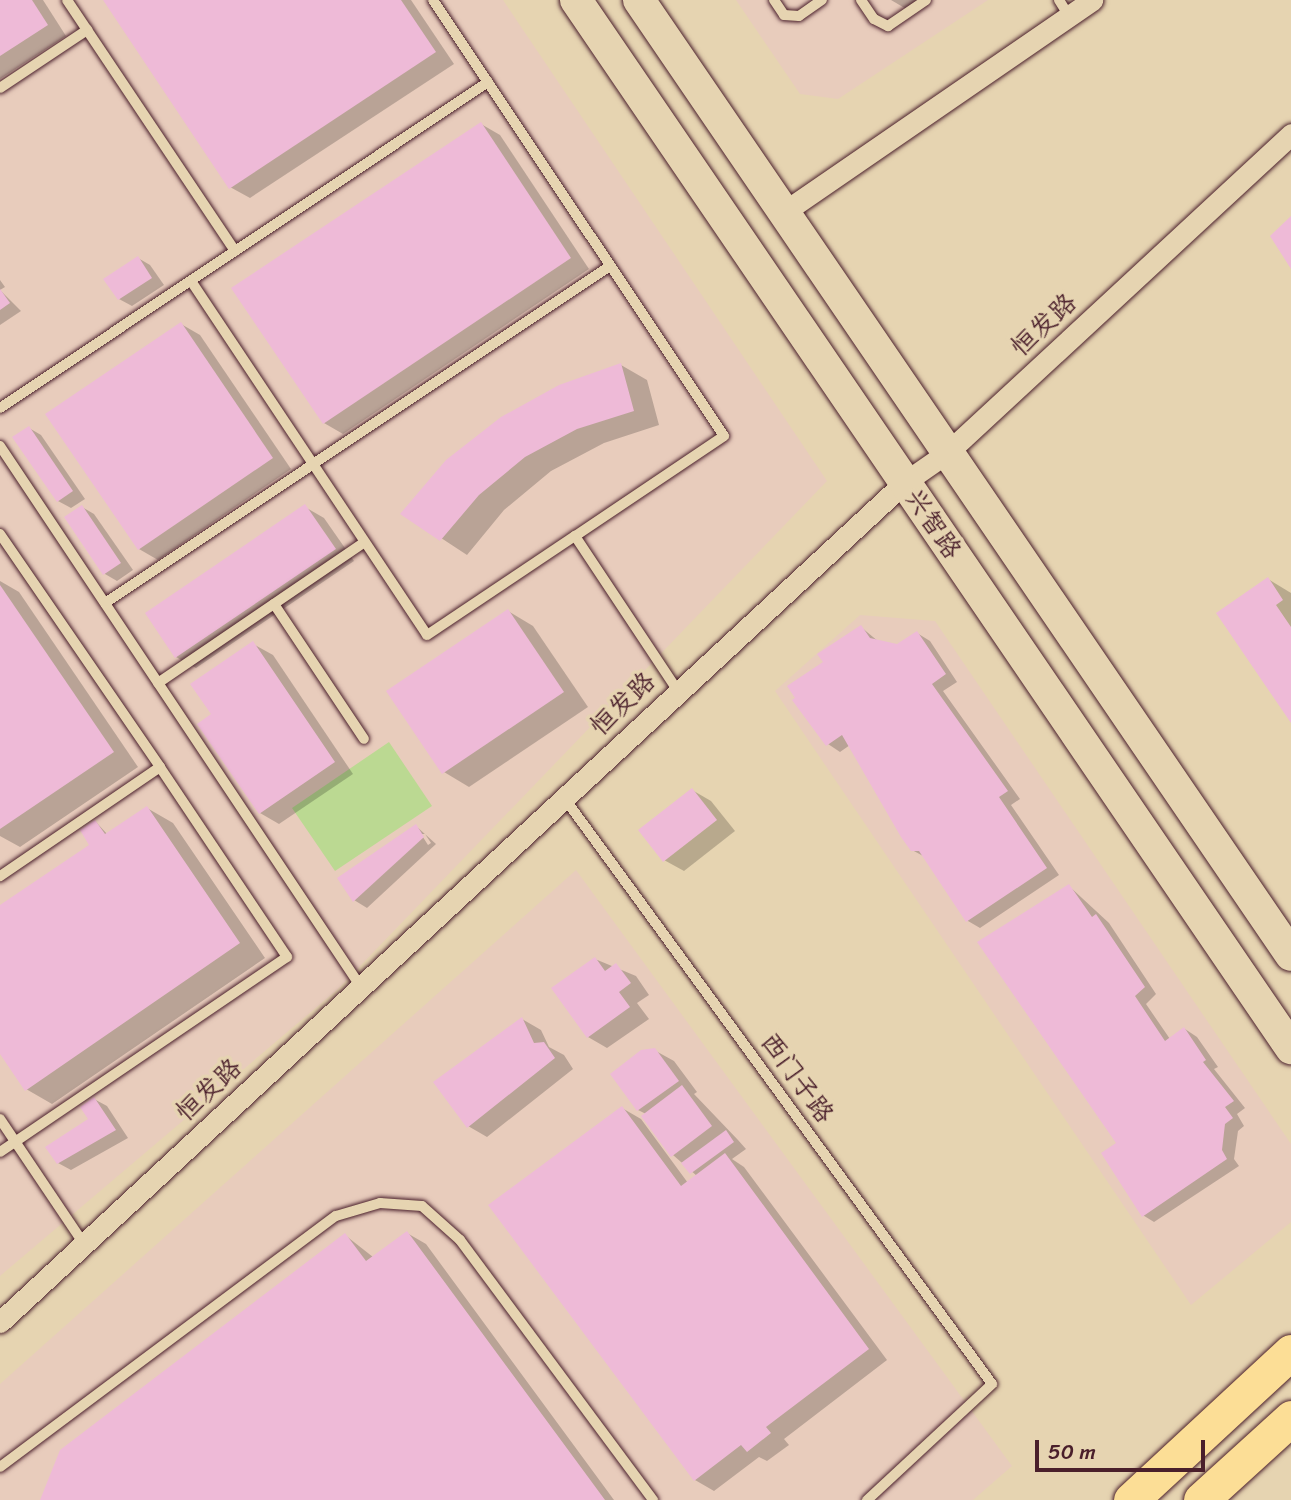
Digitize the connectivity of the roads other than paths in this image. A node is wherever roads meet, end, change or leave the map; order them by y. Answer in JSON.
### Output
{"nodes":[{"id":1,"x":67,"y":0,"type":"edge"},
{"id":2,"x":433,"y":0,"type":"edge"},
{"id":3,"x":576,"y":0,"type":"edge"},
{"id":4,"x":639,"y":0,"type":"edge"},
{"id":5,"x":774,"y":0,"type":"edge"},
{"id":6,"x":822,"y":0,"type":"edge"},
{"id":7,"x":861,"y":0,"type":"edge"},
{"id":8,"x":926,"y":0,"type":"edge"},
{"id":9,"x":1092,"y":0,"type":"edge"},
{"id":10,"x":1064,"y":8,"type":"edge"},
{"id":11,"x":87,"y":30,"type":"junction"},
{"id":12,"x":488,"y":82,"type":"junction"},
{"id":13,"x":0,"y":88,"type":"edge"},
{"id":14,"x":1291,"y":134,"type":"edge"},
{"id":15,"x":784,"y":212,"type":"junction"},
{"id":16,"x":235,"y":251,"type":"junction"},
{"id":17,"x":610,"y":266,"type":"junction"},
{"id":18,"x":191,"y":281,"type":"junction"},
{"id":19,"x":0,"y":408,"type":"edge"},
{"id":20,"x":0,"y":446,"type":"edge"},
{"id":21,"x":948,"y":453,"type":"junction"},
{"id":22,"x":313,"y":464,"type":"junction"},
{"id":23,"x":905,"y":482,"type":"junction"},
{"id":24,"x":0,"y":534,"type":"edge"},
{"id":25,"x":575,"y":536,"type":"junction"},
{"id":26,"x":365,"y":542,"type":"junction"},
{"id":27,"x":105,"y":603,"type":"junction"},
{"id":28,"x":274,"y":604,"type":"junction"},
{"id":29,"x":158,"y":683,"type":"junction"},
{"id":30,"x":678,"y":691,"type":"junction"},
{"id":31,"x":364,"y":740,"type":"dead end"},
{"id":32,"x":160,"y":767,"type":"junction"},
{"id":33,"x":565,"y":799,"type":"junction"},
{"id":34,"x":0,"y":876,"type":"edge"},
{"id":35,"x":1291,"y":955,"type":"edge"},
{"id":36,"x":361,"y":987,"type":"junction"},
{"id":37,"x":1291,"y":1048,"type":"edge"},
{"id":38,"x":0,"y":1119,"type":"edge"},
{"id":39,"x":15,"y":1142,"type":"junction"},
{"id":40,"x":0,"y":1152,"type":"edge"},
{"id":41,"x":84,"y":1244,"type":"junction"},
{"id":42,"x":0,"y":1322,"type":"edge"},
{"id":43,"x":1291,"y":1352,"type":"edge"},
{"id":44,"x":1291,"y":1418,"type":"edge"},
{"id":45,"x":0,"y":1466,"type":"edge"},
{"id":46,"x":653,"y":1500,"type":"edge"},
{"id":47,"x":867,"y":1500,"type":"edge"},
{"id":48,"x":1130,"y":1500,"type":"edge"},
{"id":49,"x":1201,"y":1500,"type":"edge"}],
"edges":[{"from":1,"to":11,"type":"lane"},
{"from":2,"to":12,"type":"lane"},
{"from":3,"to":23,"type":"main road","name":"兴智路"},
{"from":4,"to":15,"type":"main road","name":"兴智路"},
{"from":5,"to":6,"type":"lane"},
{"from":7,"to":8,"type":"lane"},
{"from":9,"to":10,"type":"street"},
{"from":10,"to":15,"type":"street"},
{"from":11,"to":13,"type":"lane"},
{"from":11,"to":16,"type":"lane"},
{"from":12,"to":16,"type":"lane"},
{"from":12,"to":17,"type":"lane"},
{"from":14,"to":21,"type":"street","name":"恒发路"},
{"from":15,"to":21,"type":"main road","name":"兴智路"},
{"from":16,"to":18,"type":"lane"},
{"from":17,"to":22,"type":"lane"},
{"from":17,"to":25,"type":"lane"},
{"from":18,"to":19,"type":"lane"},
{"from":18,"to":22,"type":"lane"},
{"from":20,"to":27,"type":"lane"},
{"from":21,"to":23,"type":"street","name":"恒发路"},
{"from":21,"to":35,"type":"main road","name":"兴智路"},
{"from":22,"to":26,"type":"lane"},
{"from":22,"to":27,"type":"lane"},
{"from":23,"to":30,"type":"street","name":"恒发路"},
{"from":23,"to":37,"type":"main road","name":"兴智路"},
{"from":24,"to":32,"type":"lane"},
{"from":25,"to":26,"type":"lane"},
{"from":25,"to":30,"type":"lane"},
{"from":26,"to":28,"type":"lane"},
{"from":27,"to":29,"type":"lane"},
{"from":28,"to":29,"type":"lane"},
{"from":28,"to":31,"type":"lane"},
{"from":29,"to":36,"type":"lane"},
{"from":30,"to":33,"type":"street","name":"恒发路"},
{"from":32,"to":34,"type":"lane"},
{"from":32,"to":39,"type":"lane"},
{"from":33,"to":36,"type":"street","name":"恒发路"},
{"from":33,"to":47,"type":"lane","name":"西门子路"},
{"from":36,"to":41,"type":"street","name":"恒发路"},
{"from":38,"to":39,"type":"lane"},
{"from":39,"to":40,"type":"lane"},
{"from":39,"to":41,"type":"lane"},
{"from":41,"to":42,"type":"street","name":"恒发路"},
{"from":43,"to":48,"type":"main road"},
{"from":44,"to":49,"type":"main road"},
{"from":45,"to":46,"type":"lane"}]}
